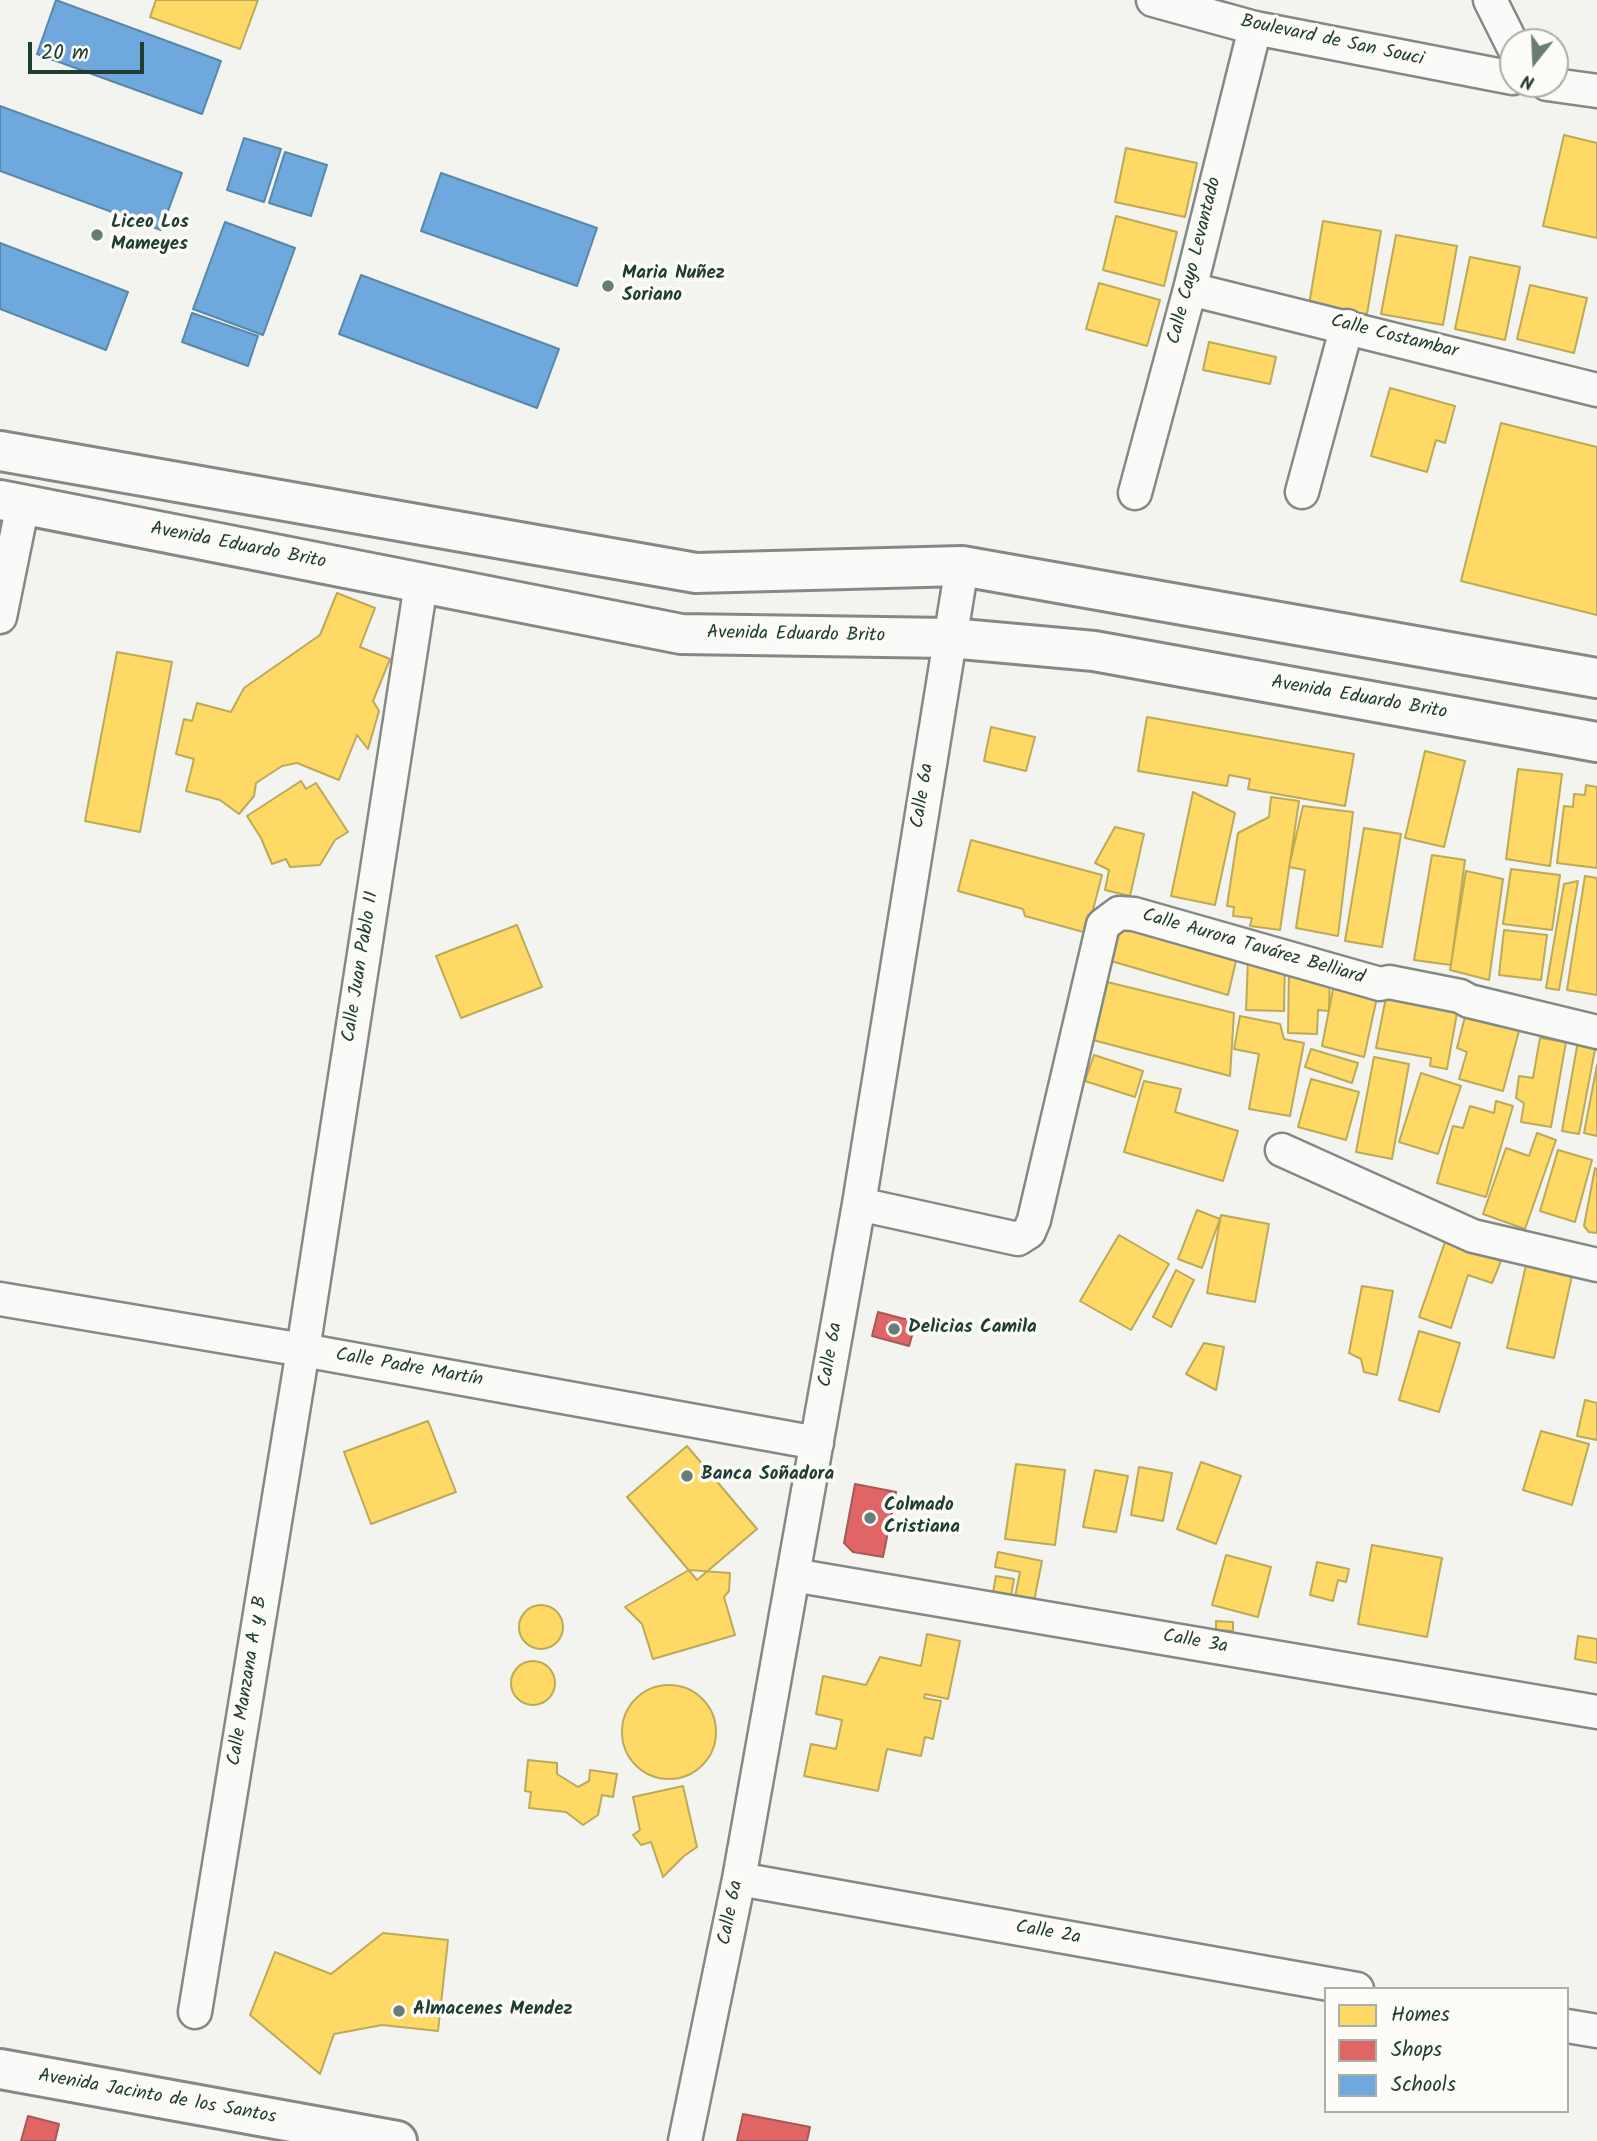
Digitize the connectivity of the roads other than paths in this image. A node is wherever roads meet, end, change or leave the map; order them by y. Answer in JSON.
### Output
{"nodes":[{"id":1,"x":1153,"y":0,"type":"edge"},
{"id":2,"x":1490,"y":0,"type":"edge"},
{"id":3,"x":1255,"y":28,"type":"junction"},
{"id":4,"x":1504,"y":28,"type":"edge"},
{"id":5,"x":1499,"y":75,"type":"edge"},
{"id":6,"x":1569,"y":87,"type":"edge"},
{"id":7,"x":1597,"y":91,"type":"edge"},
{"id":8,"x":1190,"y":289,"type":"junction"},
{"id":9,"x":1347,"y":326,"type":"junction"},
{"id":10,"x":1597,"y":390,"type":"edge"},
{"id":11,"x":0,"y":452,"type":"edge"},
{"id":12,"x":1302,"y":492,"type":"dead end"},
{"id":13,"x":1135,"y":493,"type":"dead end"},
{"id":14,"x":11,"y":502,"type":"edge"},
{"id":15,"x":962,"y":566,"type":"junction"},
{"id":16,"x":421,"y":584,"type":"junction"},
{"id":17,"x":0,"y":617,"type":"edge"},
{"id":18,"x":950,"y":638,"type":"junction"},
{"id":19,"x":1597,"y":678,"type":"edge"},
{"id":20,"x":1597,"y":742,"type":"edge"},
{"id":21,"x":1597,"y":1032,"type":"edge"},
{"id":22,"x":1282,"y":1150,"type":"dead end"},
{"id":23,"x":859,"y":1204,"type":"junction"},
{"id":24,"x":1597,"y":1265,"type":"edge"},
{"id":25,"x":0,"y":1299,"type":"edge"},
{"id":26,"x":303,"y":1350,"type":"junction"},
{"id":27,"x":817,"y":1443,"type":"junction"},
{"id":28,"x":793,"y":1574,"type":"junction"},
{"id":29,"x":1597,"y":1712,"type":"edge"},
{"id":30,"x":739,"y":1879,"type":"junction"},
{"id":31,"x":1346,"y":1987,"type":"edge"},
{"id":32,"x":195,"y":2012,"type":"dead end"},
{"id":33,"x":1569,"y":2026,"type":"edge"},
{"id":34,"x":1597,"y":2031,"type":"edge"},
{"id":35,"x":0,"y":2069,"type":"edge"},
{"id":36,"x":397,"y":2141,"type":"edge"},
{"id":37,"x":685,"y":2141,"type":"edge"}],
"edges":[{"from":1,"to":3,"type":"street","name":"Boulevard de San Souci"},
{"from":2,"to":4,"type":"street"},
{"from":3,"to":5,"type":"street","name":"Boulevard de San Souci"},
{"from":3,"to":8,"type":"street","name":"Calle Cayo Levantado"},
{"from":6,"to":7,"type":"street"},
{"from":8,"to":9,"type":"street","name":"Calle Costambar"},
{"from":8,"to":13,"type":"street","name":"Calle Cayo Levantado"},
{"from":9,"to":10,"type":"street","name":"Calle Costambar"},
{"from":9,"to":12,"type":"street"},
{"from":11,"to":15,"type":"street"},
{"from":14,"to":16,"type":"street","name":"Avenida Eduardo Brito"},
{"from":14,"to":17,"type":"street"},
{"from":15,"to":18,"type":"street","name":"Calle 6a"},
{"from":15,"to":19,"type":"street"},
{"from":16,"to":18,"type":"street","name":"Avenida Eduardo Brito"},
{"from":16,"to":26,"type":"street","name":"Calle Juan Pablo II"},
{"from":18,"to":20,"type":"street","name":"Avenida Eduardo Brito"},
{"from":18,"to":23,"type":"street","name":"Calle 6a"},
{"from":21,"to":23,"type":"street","name":"Calle Aurora Tavárez Belliard"},
{"from":22,"to":24,"type":"street"},
{"from":23,"to":27,"type":"street","name":"Calle 6a"},
{"from":25,"to":26,"type":"street","name":"Calle Padre Martín"},
{"from":26,"to":27,"type":"street","name":"Calle Padre Martín"},
{"from":26,"to":32,"type":"street","name":"Calle Manzana A y B"},
{"from":27,"to":28,"type":"street","name":"Calle 6a"},
{"from":28,"to":29,"type":"street","name":"Calle 3a"},
{"from":28,"to":30,"type":"street","name":"Calle 6a"},
{"from":30,"to":31,"type":"street","name":"Calle 2a"},
{"from":30,"to":37,"type":"street","name":"Calle 6a"},
{"from":33,"to":34,"type":"street"},
{"from":35,"to":36,"type":"street","name":"Avenida Jacinto de los Santos"}]}
